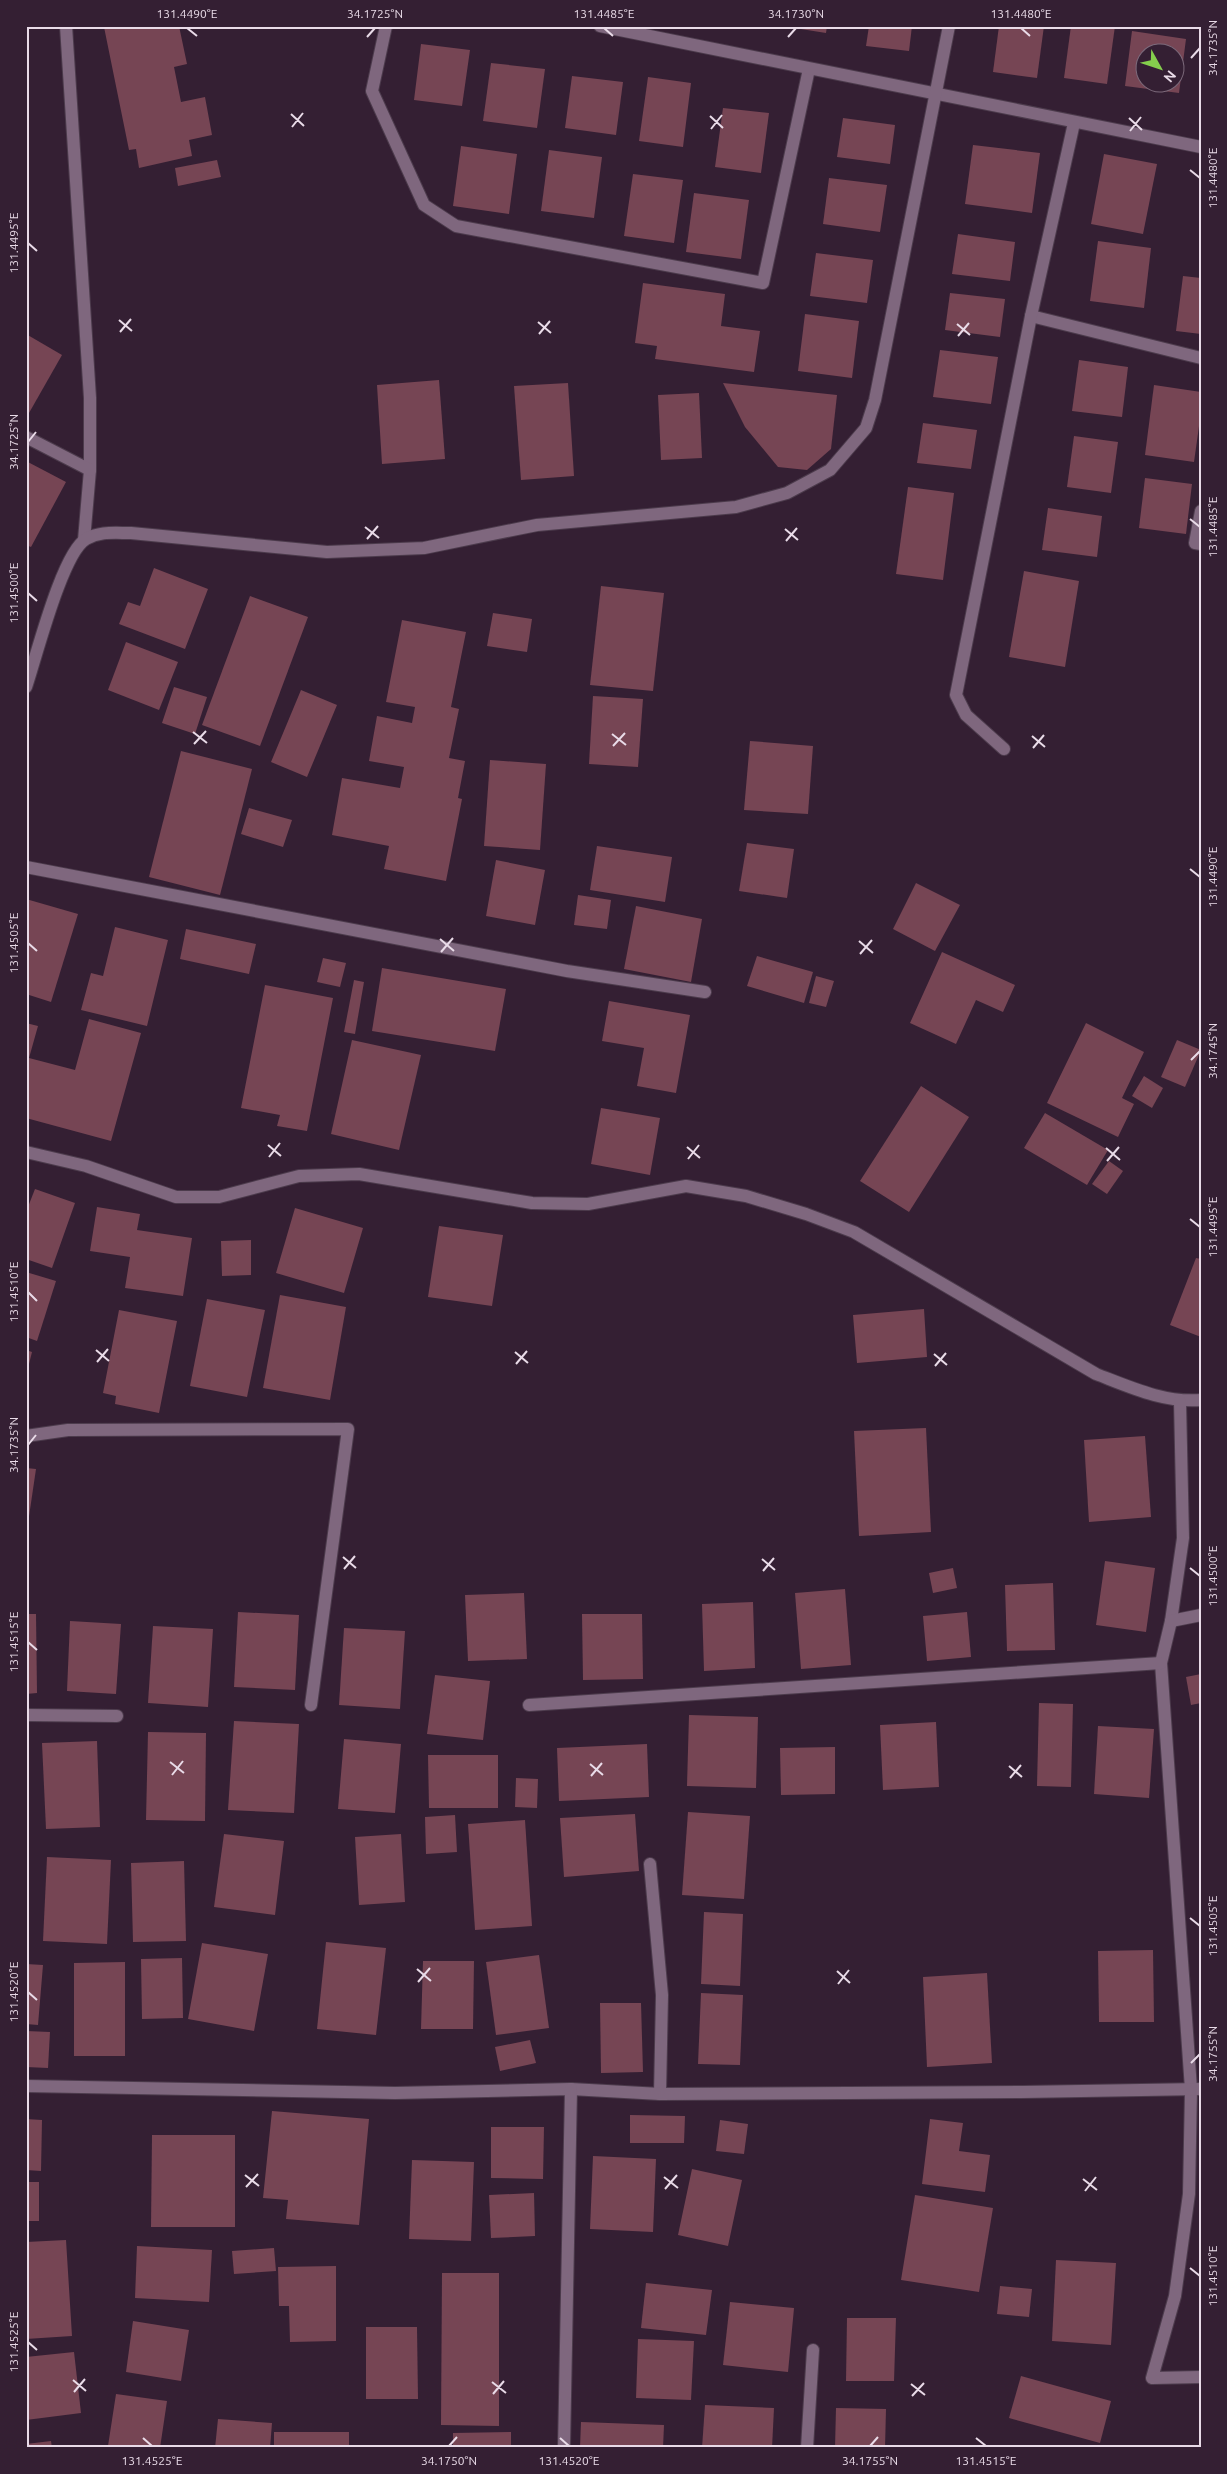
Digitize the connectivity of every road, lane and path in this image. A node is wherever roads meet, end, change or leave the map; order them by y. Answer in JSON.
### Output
{"nodes":[{"id":1,"x":66,"y":26,"type":"edge"},
{"id":2,"x":386,"y":26,"type":"edge"},
{"id":3,"x":600,"y":26,"type":"edge"},
{"id":4,"x":949,"y":26,"type":"edge"},
{"id":5,"x":809,"y":68,"type":"junction"},
{"id":6,"x":935,"y":93,"type":"junction"},
{"id":7,"x":1074,"y":122,"type":"junction"},
{"id":8,"x":1201,"y":147,"type":"edge"},
{"id":9,"x":1031,"y":316,"type":"junction"},
{"id":10,"x":1201,"y":358,"type":"edge"},
{"id":11,"x":26,"y":437,"type":"edge"},
{"id":12,"x":90,"y":470,"type":"junction"},
{"id":13,"x":1201,"y":511,"type":"edge"},
{"id":14,"x":84,"y":540,"type":"junction"},
{"id":15,"x":1201,"y":544,"type":"edge"},
{"id":16,"x":26,"y":687,"type":"edge"},
{"id":17,"x":1004,"y":749,"type":"dead end"},
{"id":18,"x":26,"y":867,"type":"edge"},
{"id":19,"x":705,"y":992,"type":"dead end"},
{"id":20,"x":26,"y":1152,"type":"edge"},
{"id":21,"x":1201,"y":1400,"type":"edge"},
{"id":22,"x":1180,"y":1402,"type":"junction"},
{"id":23,"x":26,"y":1436,"type":"edge"},
{"id":24,"x":1201,"y":1615,"type":"edge"},
{"id":25,"x":1171,"y":1621,"type":"junction"},
{"id":26,"x":1161,"y":1663,"type":"junction"},
{"id":27,"x":311,"y":1705,"type":"dead end"},
{"id":28,"x":529,"y":1705,"type":"dead end"},
{"id":29,"x":26,"y":1715,"type":"edge"},
{"id":30,"x":117,"y":1716,"type":"dead end"},
{"id":31,"x":650,"y":1864,"type":"dead end"},
{"id":32,"x":26,"y":2086,"type":"edge"},
{"id":33,"x":571,"y":2089,"type":"junction"},
{"id":34,"x":1196,"y":2089,"type":"edge"},
{"id":35,"x":660,"y":2094,"type":"junction"},
{"id":36,"x":813,"y":2350,"type":"dead end"},
{"id":37,"x":1201,"y":2377,"type":"edge"},
{"id":38,"x":564,"y":2448,"type":"edge"},
{"id":39,"x":807,"y":2448,"type":"edge"}],
"edges":[{"from":1,"to":12,"type":"street"},
{"from":2,"to":5,"type":"street"},
{"from":3,"to":5,"type":"street"},
{"from":4,"to":6,"type":"street"},
{"from":5,"to":6,"type":"street"},
{"from":6,"to":7,"type":"street"},
{"from":6,"to":14,"type":"street"},
{"from":7,"to":8,"type":"street"},
{"from":7,"to":9,"type":"street"},
{"from":9,"to":10,"type":"street"},
{"from":9,"to":17,"type":"street"},
{"from":11,"to":12,"type":"street"},
{"from":12,"to":14,"type":"street"},
{"from":13,"to":15,"type":"street"},
{"from":14,"to":16,"type":"street"},
{"from":18,"to":19,"type":"street"},
{"from":20,"to":22,"type":"street"},
{"from":21,"to":22,"type":"street"},
{"from":22,"to":25,"type":"street"},
{"from":23,"to":27,"type":"street"},
{"from":24,"to":25,"type":"street"},
{"from":25,"to":26,"type":"street"},
{"from":26,"to":28,"type":"street"},
{"from":26,"to":34,"type":"street"},
{"from":29,"to":30,"type":"street"},
{"from":31,"to":35,"type":"street"},
{"from":32,"to":33,"type":"street"},
{"from":33,"to":35,"type":"street"},
{"from":33,"to":38,"type":"street"},
{"from":34,"to":35,"type":"street"},
{"from":34,"to":37,"type":"street"},
{"from":36,"to":39,"type":"street"}]}
